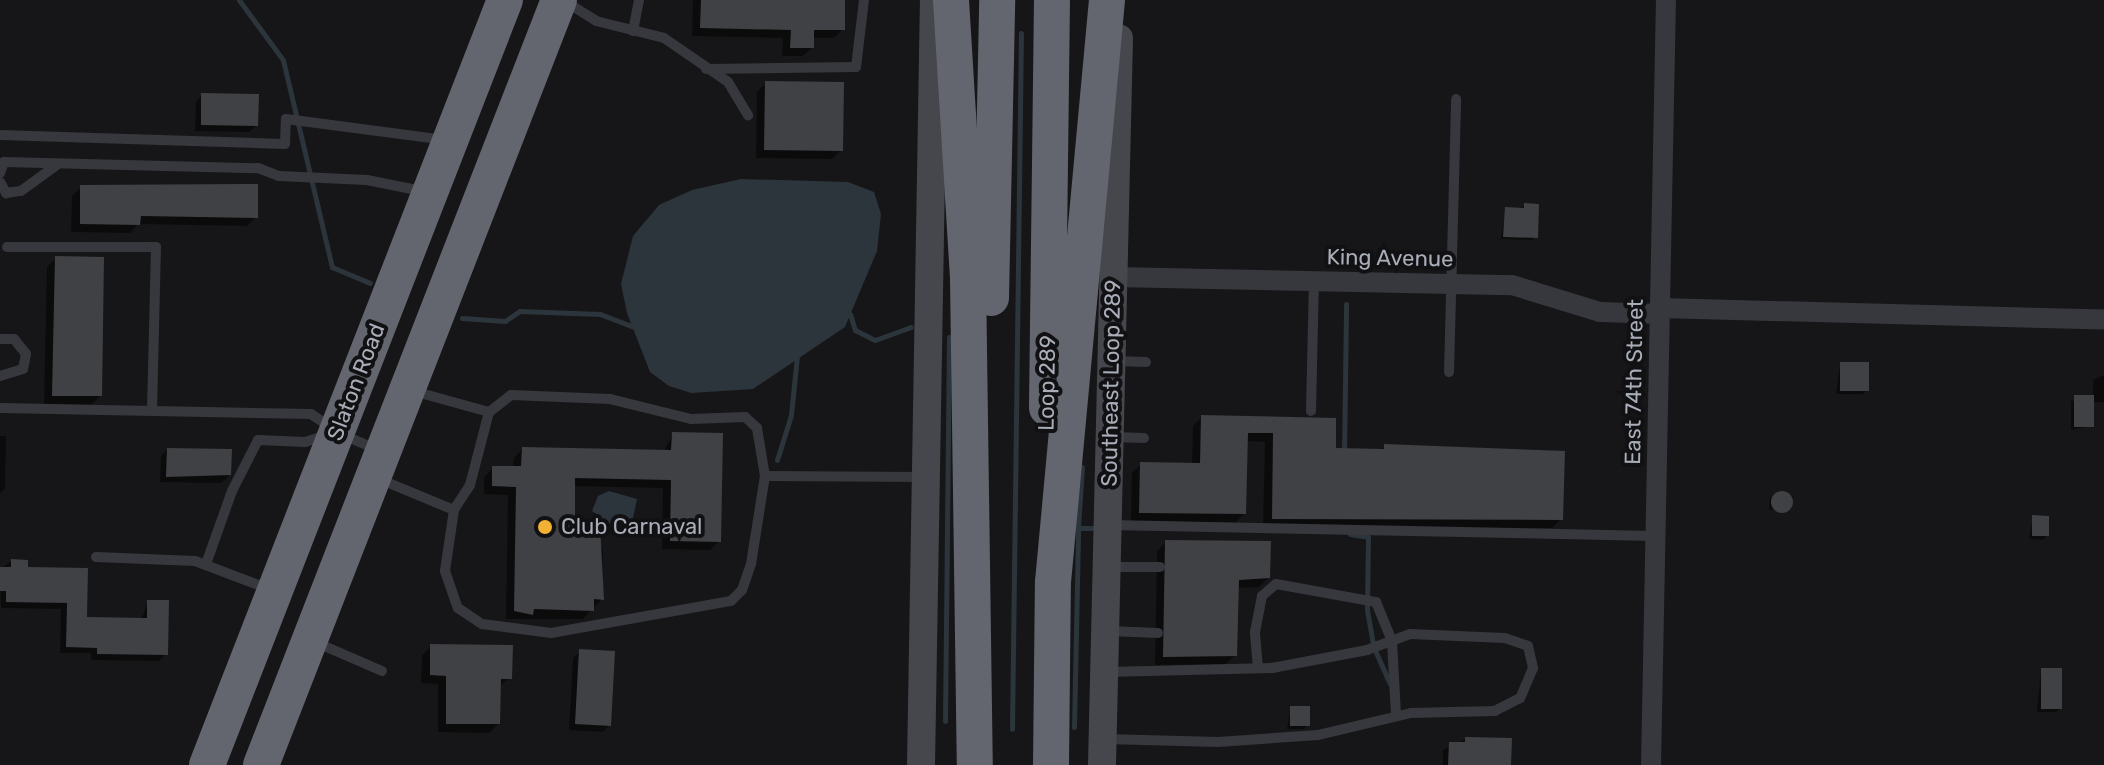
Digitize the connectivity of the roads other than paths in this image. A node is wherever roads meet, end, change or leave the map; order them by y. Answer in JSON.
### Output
{"nodes":[{"id":1,"x":505,"y":0,"type":"edge"},
{"id":2,"x":560,"y":0,"type":"edge"},
{"id":3,"x":639,"y":0,"type":"edge"},
{"id":4,"x":864,"y":0,"type":"edge"},
{"id":5,"x":934,"y":0,"type":"edge"},
{"id":6,"x":951,"y":0,"type":"edge"},
{"id":7,"x":997,"y":0,"type":"edge"},
{"id":8,"x":1052,"y":0,"type":"edge"},
{"id":9,"x":1107,"y":0,"type":"edge"},
{"id":10,"x":1119,"y":0,"type":"edge"},
{"id":11,"x":1666,"y":0,"type":"edge"},
{"id":12,"x":633,"y":31,"type":"junction"},
{"id":13,"x":706,"y":69,"type":"junction"},
{"id":14,"x":1456,"y":99,"type":"dead end"},
{"id":15,"x":748,"y":115,"type":"dead end"},
{"id":16,"x":0,"y":135,"type":"edge"},
{"id":17,"x":450,"y":141,"type":"junction"},
{"id":18,"x":58,"y":164,"type":"junction"},
{"id":19,"x":0,"y":173,"type":"edge"},
{"id":20,"x":0,"y":182,"type":"edge"},
{"id":21,"x":428,"y":192,"type":"junction"},
{"id":22,"x":7,"y":247,"type":"dead end"},
{"id":23,"x":1114,"y":277,"type":"junction"},
{"id":24,"x":1314,"y":281,"type":"junction"},
{"id":25,"x":1452,"y":283,"type":"junction"},
{"id":26,"x":1660,"y":311,"type":"junction"},
{"id":27,"x":2104,"y":320,"type":"edge"},
{"id":28,"x":0,"y":339,"type":"edge"},
{"id":29,"x":1112,"y":361,"type":"junction"},
{"id":30,"x":1146,"y":362,"type":"dead end"},
{"id":31,"x":1449,"y":372,"type":"dead end"},
{"id":32,"x":0,"y":376,"type":"edge"},
{"id":33,"x":407,"y":390,"type":"junction"},
{"id":34,"x":0,"y":408,"type":"edge"},
{"id":35,"x":152,"y":411,"type":"junction"},
{"id":36,"x":1311,"y":411,"type":"dead end"},
{"id":37,"x":489,"y":412,"type":"junction"},
{"id":38,"x":337,"y":432,"type":"junction"},
{"id":39,"x":1110,"y":437,"type":"junction"},
{"id":40,"x":1144,"y":438,"type":"dead end"},
{"id":41,"x":382,"y":452,"type":"junction"},
{"id":42,"x":765,"y":476,"type":"junction"},
{"id":43,"x":926,"y":477,"type":"junction"},
{"id":44,"x":454,"y":510,"type":"junction"},
{"id":45,"x":1108,"y":525,"type":"junction"},
{"id":46,"x":1655,"y":536,"type":"junction"},
{"id":47,"x":96,"y":557,"type":"dead end"},
{"id":48,"x":206,"y":564,"type":"junction"},
{"id":49,"x":1107,"y":567,"type":"junction"},
{"id":50,"x":1160,"y":567,"type":"dead end"},
{"id":51,"x":275,"y":591,"type":"junction"},
{"id":52,"x":1105,"y":631,"type":"junction"},
{"id":53,"x":1158,"y":633,"type":"dead end"},
{"id":54,"x":309,"y":640,"type":"junction"},
{"id":55,"x":1392,"y":641,"type":"junction"},
{"id":56,"x":1258,"y":668,"type":"junction"},
{"id":57,"x":382,"y":671,"type":"dead end"},
{"id":58,"x":1104,"y":672,"type":"junction"},
{"id":59,"x":1396,"y":716,"type":"junction"},
{"id":60,"x":1102,"y":752,"type":"edge"},
{"id":61,"x":207,"y":765,"type":"edge"},
{"id":62,"x":261,"y":765,"type":"edge"},
{"id":63,"x":921,"y":765,"type":"edge"},
{"id":64,"x":975,"y":765,"type":"edge"},
{"id":65,"x":983,"y":765,"type":"edge"},
{"id":66,"x":1037,"y":765,"type":"edge"},
{"id":67,"x":1051,"y":765,"type":"edge"},
{"id":68,"x":1651,"y":765,"type":"edge"}],
"edges":[{"from":1,"to":17,"type":"highway","name":"Slaton Road"},
{"from":2,"to":12,"type":"lane"},
{"from":2,"to":33,"type":"highway"},
{"from":3,"to":12,"type":"lane"},
{"from":4,"to":13,"type":"lane"},
{"from":5,"to":43,"type":"main road"},
{"from":6,"to":64,"type":"highway"},
{"from":7,"to":65,"type":"highway"},
{"from":8,"to":66,"type":"highway","name":"Loop 289"},
{"from":9,"to":67,"type":"highway"},
{"from":10,"to":23,"type":"main road","name":"Southeast Loop 289"},
{"from":11,"to":26,"type":"street","name":"East 74th Street"},
{"from":12,"to":13,"type":"lane"},
{"from":13,"to":15,"type":"lane"},
{"from":14,"to":25,"type":"lane"},
{"from":16,"to":17,"type":"lane"},
{"from":17,"to":21,"type":"highway","name":"Slaton Road"},
{"from":18,"to":19,"type":"lane"},
{"from":18,"to":20,"type":"lane"},
{"from":18,"to":21,"type":"lane"},
{"from":21,"to":38,"type":"highway","name":"Slaton Road"},
{"from":22,"to":35,"type":"lane"},
{"from":23,"to":24,"type":"street","name":"King Avenue"},
{"from":23,"to":29,"type":"main road","name":"Southeast Loop 289"},
{"from":24,"to":25,"type":"street","name":"King Avenue"},
{"from":24,"to":36,"type":"lane"},
{"from":25,"to":26,"type":"street","name":"King Avenue"},
{"from":25,"to":31,"type":"lane"},
{"from":26,"to":27,"type":"street","name":"King Avenue"},
{"from":26,"to":46,"type":"street","name":"East 74th Street"},
{"from":28,"to":32,"type":"lane"},
{"from":29,"to":30,"type":"lane"},
{"from":29,"to":39,"type":"main road","name":"Southeast Loop 289"},
{"from":33,"to":37,"type":"lane"},
{"from":33,"to":41,"type":"highway"},
{"from":34,"to":35,"type":"lane"},
{"from":35,"to":38,"type":"lane"},
{"from":37,"to":42,"type":"lane"},
{"from":37,"to":44,"type":"lane"},
{"from":38,"to":41,"type":"lane"},
{"from":38,"to":48,"type":"lane"},
{"from":38,"to":51,"type":"highway","name":"Slaton Road"},
{"from":39,"to":40,"type":"lane"},
{"from":39,"to":45,"type":"main road","name":"Southeast Loop 289"},
{"from":41,"to":44,"type":"lane"},
{"from":41,"to":54,"type":"highway"},
{"from":42,"to":43,"type":"lane"},
{"from":42,"to":44,"type":"lane"},
{"from":43,"to":63,"type":"main road"},
{"from":45,"to":46,"type":"lane"},
{"from":45,"to":49,"type":"main road","name":"Southeast Loop 289"},
{"from":46,"to":68,"type":"street","name":"East 74th Street"},
{"from":47,"to":48,"type":"lane"},
{"from":48,"to":51,"type":"lane"},
{"from":49,"to":50,"type":"lane"},
{"from":49,"to":52,"type":"main road","name":"Southeast Loop 289"},
{"from":51,"to":61,"type":"highway","name":"Slaton Road"},
{"from":52,"to":53,"type":"lane"},
{"from":52,"to":58,"type":"main road","name":"Southeast Loop 289"},
{"from":54,"to":57,"type":"lane"},
{"from":54,"to":62,"type":"highway"},
{"from":55,"to":56,"type":"lane"},
{"from":55,"to":56,"type":"lane"},
{"from":55,"to":59,"type":"lane"},
{"from":55,"to":59,"type":"lane"},
{"from":56,"to":58,"type":"lane"},
{"from":58,"to":60,"type":"main road","name":"Southeast Loop 289"},
{"from":59,"to":60,"type":"lane"}]}
